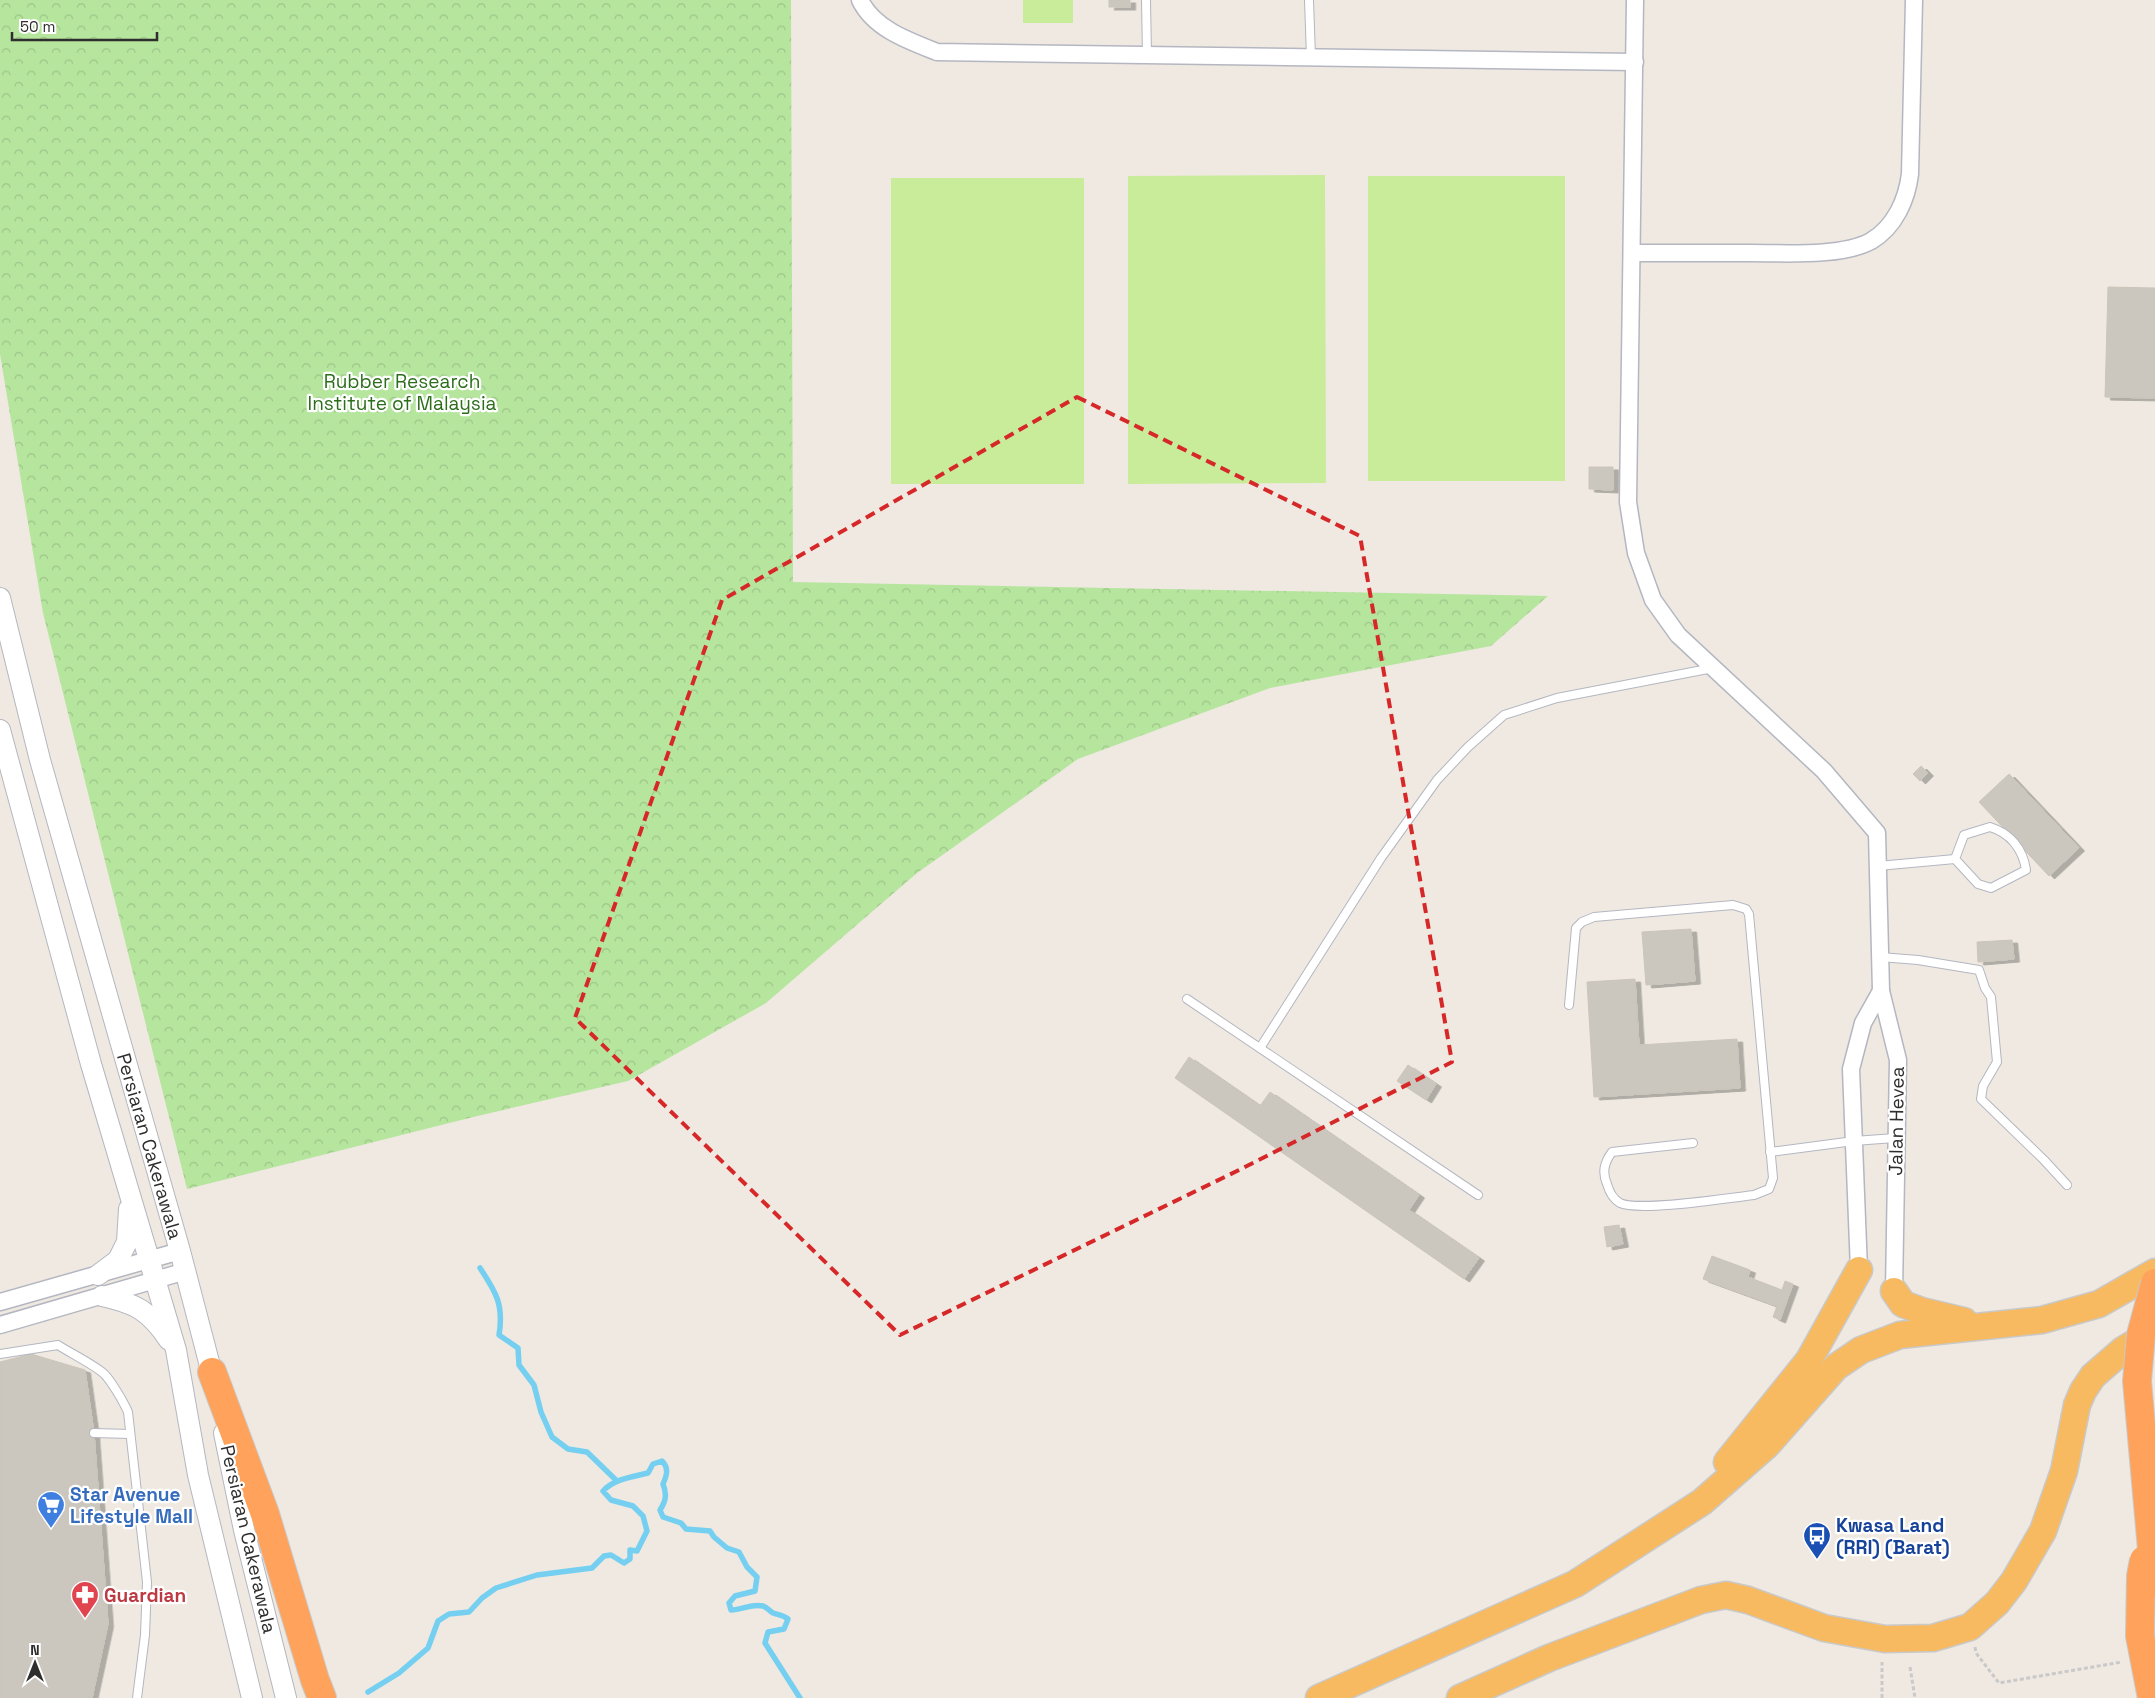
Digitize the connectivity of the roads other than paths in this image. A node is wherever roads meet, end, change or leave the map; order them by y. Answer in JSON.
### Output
{"nodes":[{"id":1,"x":860,"y":0,"type":"edge"},
{"id":2,"x":1146,"y":0,"type":"edge"},
{"id":3,"x":1309,"y":0,"type":"edge"},
{"id":4,"x":1635,"y":0,"type":"edge"},
{"id":5,"x":1914,"y":0,"type":"edge"},
{"id":6,"x":1147,"y":55,"type":"junction"},
{"id":7,"x":1310,"y":57,"type":"junction"},
{"id":8,"x":1635,"y":62,"type":"junction"},
{"id":9,"x":1632,"y":253,"type":"junction"},
{"id":10,"x":0,"y":598,"type":"edge"},
{"id":11,"x":1713,"y":668,"type":"junction"},
{"id":12,"x":0,"y":730,"type":"edge"},
{"id":13,"x":1955,"y":859,"type":"junction"},
{"id":14,"x":1878,"y":866,"type":"junction"},
{"id":15,"x":1880,"y":957,"type":"junction"},
{"id":16,"x":1880,"y":991,"type":"junction"},
{"id":17,"x":1187,"y":999,"type":"dead end"},
{"id":18,"x":1570,"y":1005,"type":"dead end"},
{"id":19,"x":1260,"y":1048,"type":"junction"},
{"id":20,"x":1895,"y":1138,"type":"junction"},
{"id":21,"x":1854,"y":1141,"type":"junction"},
{"id":22,"x":1693,"y":1143,"type":"dead end"},
{"id":23,"x":1770,"y":1152,"type":"junction"},
{"id":24,"x":2067,"y":1185,"type":"dead end"},
{"id":25,"x":128,"y":1187,"type":"junction"},
{"id":26,"x":1478,"y":1195,"type":"dead end"},
{"id":27,"x":180,"y":1250,"type":"junction"},
{"id":28,"x":150,"y":1261,"type":"junction"},
{"id":29,"x":1859,"y":1270,"type":"joint"},
{"id":30,"x":186,"y":1271,"type":"junction"},
{"id":31,"x":2155,"y":1272,"type":"edge"},
{"id":32,"x":98,"y":1275,"type":"junction"},
{"id":33,"x":156,"y":1281,"type":"junction"},
{"id":34,"x":2155,"y":1283,"type":"edge"},
{"id":35,"x":1894,"y":1291,"type":"joint"},
{"id":36,"x":102,"y":1296,"type":"junction"},
{"id":37,"x":0,"y":1302,"type":"edge"},
{"id":38,"x":0,"y":1325,"type":"edge"},
{"id":39,"x":1986,"y":1327,"type":"junction"},
{"id":40,"x":2155,"y":1331,"type":"edge"},
{"id":41,"x":176,"y":1350,"type":"junction"},
{"id":42,"x":0,"y":1354,"type":"edge"},
{"id":43,"x":212,"y":1372,"type":"junction"},
{"id":44,"x":94,"y":1433,"type":"dead end"},
{"id":45,"x":130,"y":1434,"type":"junction"},
{"id":46,"x":2155,"y":1502,"type":"edge"},
{"id":47,"x":2155,"y":1583,"type":"edge"},
{"id":48,"x":1575,"y":1584,"type":"junction"},
{"id":49,"x":318,"y":1689,"type":"edge"},
{"id":50,"x":137,"y":1698,"type":"edge"},
{"id":51,"x":252,"y":1698,"type":"edge"},
{"id":52,"x":286,"y":1698,"type":"edge"},
{"id":53,"x":1319,"y":1698,"type":"edge"},
{"id":54,"x":1460,"y":1698,"type":"edge"},
{"id":55,"x":2152,"y":1698,"type":"edge"}],
"edges":[{"from":1,"to":6,"type":"street"},
{"from":2,"to":6,"type":"lane"},
{"from":3,"to":7,"type":"lane"},
{"from":4,"to":8,"type":"street"},
{"from":5,"to":9,"type":"street"},
{"from":6,"to":7,"type":"street"},
{"from":7,"to":8,"type":"street"},
{"from":8,"to":9,"type":"street"},
{"from":9,"to":11,"type":"street"},
{"from":10,"to":27,"type":"street","name":"Persiaran Cakerawala"},
{"from":11,"to":14,"type":"street","name":"Jalan Hevea"},
{"from":11,"to":19,"type":"lane"},
{"from":12,"to":25,"type":"street","name":"Persiaran Cakerawala"},
{"from":13,"to":13,"type":"lane"},
{"from":13,"to":14,"type":"lane"},
{"from":14,"to":15,"type":"street","name":"Jalan Hevea"},
{"from":15,"to":16,"type":"street","name":"Jalan Hevea"},
{"from":15,"to":24,"type":"lane"},
{"from":16,"to":20,"type":"street","name":"Jalan Hevea"},
{"from":16,"to":21,"type":"street"},
{"from":17,"to":19,"type":"lane"},
{"from":18,"to":23,"type":"lane"},
{"from":19,"to":26,"type":"lane"},
{"from":20,"to":21,"type":"lane"},
{"from":20,"to":35,"type":"street","name":"Jalan Hevea"},
{"from":21,"to":23,"type":"lane"},
{"from":21,"to":29,"type":"street"},
{"from":22,"to":23,"type":"lane"},
{"from":25,"to":28,"type":"street","name":"Persiaran Cakerawala"},
{"from":25,"to":32,"type":"street"},
{"from":27,"to":28,"type":"street"},
{"from":27,"to":30,"type":"street","name":"Persiaran Cakerawala"},
{"from":28,"to":32,"type":"street"},
{"from":28,"to":33,"type":"street","name":"Persiaran Cakerawala"},
{"from":29,"to":48,"type":"highway"},
{"from":30,"to":33,"type":"street"},
{"from":30,"to":43,"type":"street","name":"Persiaran Cakerawala"},
{"from":31,"to":39,"type":"highway"},
{"from":32,"to":37,"type":"street"},
{"from":33,"to":36,"type":"street"},
{"from":33,"to":41,"type":"street","name":"Persiaran Cakerawala"},
{"from":34,"to":47,"type":"highway","bridge":true},
{"from":35,"to":39,"type":"highway"},
{"from":36,"to":38,"type":"street"},
{"from":36,"to":41,"type":"street"},
{"from":39,"to":48,"type":"highway"},
{"from":40,"to":54,"type":"highway"},
{"from":41,"to":51,"type":"street","name":"Persiaran Cakerawala"},
{"from":42,"to":45,"type":"lane"},
{"from":43,"to":49,"type":"highway"},
{"from":43,"to":52,"type":"street","name":"Persiaran Cakerawala"},
{"from":44,"to":45,"type":"lane"},
{"from":45,"to":50,"type":"lane"},
{"from":46,"to":55,"type":"highway","bridge":true},
{"from":48,"to":53,"type":"highway"}]}
